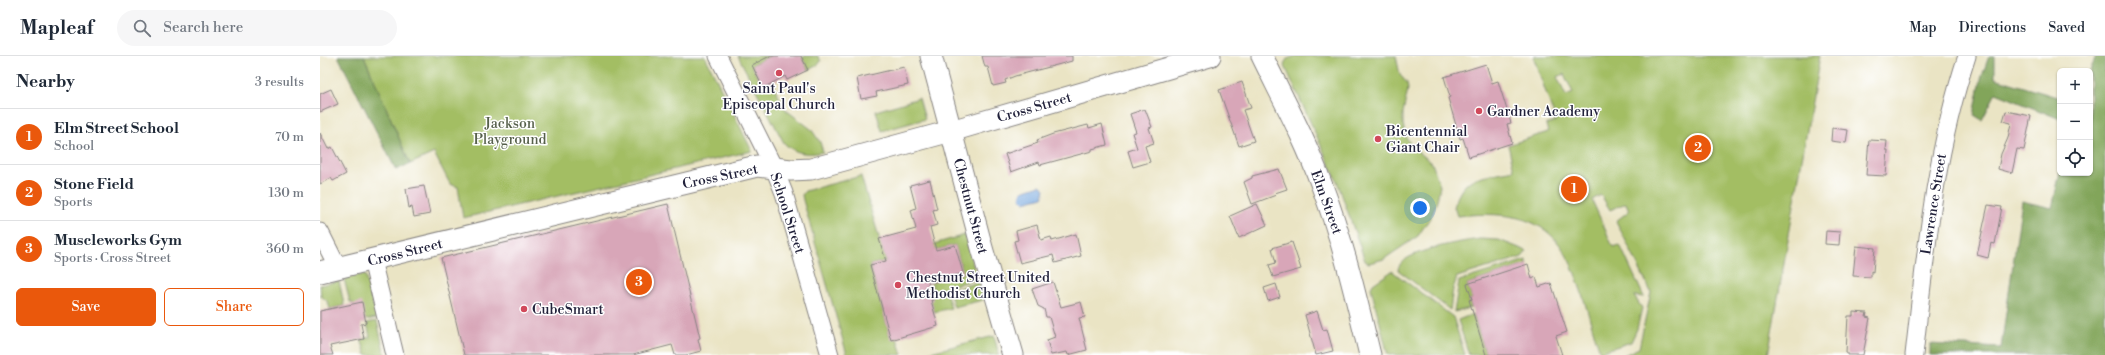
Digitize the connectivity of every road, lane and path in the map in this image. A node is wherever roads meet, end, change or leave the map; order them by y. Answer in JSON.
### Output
{"nodes":[{"id":1,"x":718,"y":56,"type":"edge"},
{"id":2,"x":931,"y":56,"type":"edge"},
{"id":3,"x":1210,"y":56,"type":"edge"},
{"id":4,"x":1262,"y":56,"type":"edge"},
{"id":5,"x":1967,"y":56,"type":"edge"},
{"id":6,"x":951,"y":131,"type":"junction"},
{"id":7,"x":774,"y":168,"type":"junction"},
{"id":8,"x":320,"y":232,"type":"edge"},
{"id":9,"x":372,"y":260,"type":"junction"},
{"id":10,"x":329,"y":270,"type":"edge"},
{"id":11,"x":395,"y":355,"type":"edge"},
{"id":12,"x":830,"y":355,"type":"edge"},
{"id":13,"x":1013,"y":355,"type":"edge"},
{"id":14,"x":1370,"y":355,"type":"edge"},
{"id":15,"x":1914,"y":355,"type":"edge"}],
"edges":[{"from":1,"to":7,"type":"street","name":"School Street"},
{"from":2,"to":6,"type":"street","name":"Chestnut Street"},
{"from":3,"to":6,"type":"street","name":"Cross Street"},
{"from":4,"to":14,"type":"street","name":"Elm Street"},
{"from":5,"to":15,"type":"street","name":"Lawrence Street"},
{"from":6,"to":7,"type":"street","name":"Cross Street"},
{"from":6,"to":13,"type":"street","name":"Chestnut Street"},
{"from":7,"to":9,"type":"street","name":"Cross Street"},
{"from":7,"to":12,"type":"street","name":"School Street"},
{"from":8,"to":10,"type":"street"},
{"from":9,"to":10,"type":"street","name":"Cross Street"},
{"from":9,"to":11,"type":"street"}]}
